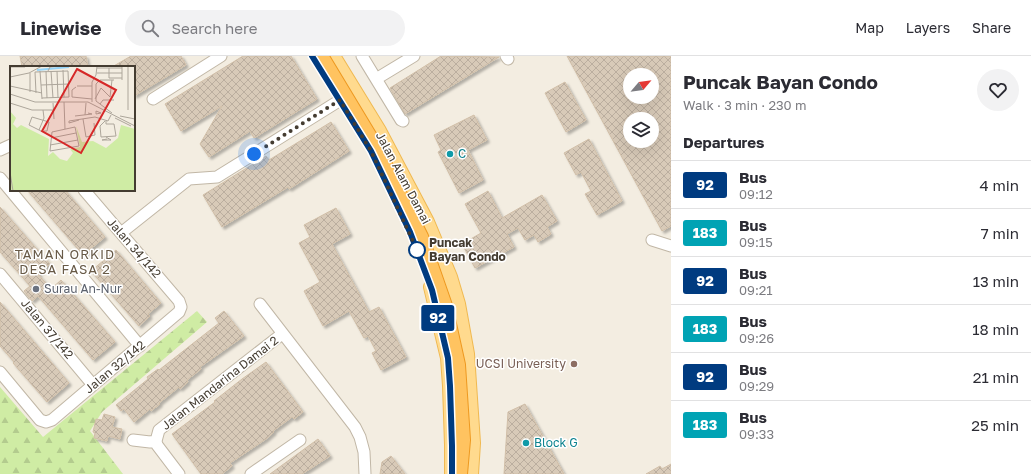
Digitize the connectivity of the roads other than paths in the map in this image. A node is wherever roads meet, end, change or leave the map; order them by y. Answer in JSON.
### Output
{"nodes":[{"id":1,"x":221,"y":56,"type":"edge"},
{"id":2,"x":312,"y":56,"type":"edge"},
{"id":3,"x":320,"y":56,"type":"edge"},
{"id":4,"x":325,"y":56,"type":"edge"},
{"id":5,"x":333,"y":56,"type":"edge"},
{"id":6,"x":362,"y":56,"type":"edge"},
{"id":7,"x":414,"y":56,"type":"edge"},
{"id":8,"x":376,"y":79,"type":"junction"},
{"id":9,"x":354,"y":91,"type":"junction"},
{"id":10,"x":153,"y":99,"type":"dead end"},
{"id":11,"x":340,"y":100,"type":"junction"},
{"id":12,"x":403,"y":121,"type":"dead end"},
{"id":13,"x":10,"y":146,"type":"edge"},
{"id":14,"x":0,"y":150,"type":"edge"},
{"id":15,"x":0,"y":178,"type":"edge"},
{"id":16,"x":10,"y":190,"type":"edge"},
{"id":17,"x":11,"y":191,"type":"edge"},
{"id":18,"x":85,"y":191,"type":"edge"},
{"id":19,"x":121,"y":233,"type":"junction"},
{"id":20,"x":652,"y":240,"type":"dead end"},
{"id":21,"x":671,"y":246,"type":"edge"},
{"id":22,"x":0,"y":274,"type":"edge"},
{"id":23,"x":260,"y":304,"type":"dead end"},
{"id":24,"x":181,"y":307,"type":"joint"},
{"id":25,"x":282,"y":334,"type":"junction"},
{"id":26,"x":140,"y":346,"type":"junction"},
{"id":27,"x":0,"y":372,"type":"edge"},
{"id":28,"x":93,"y":385,"type":"junction"},
{"id":29,"x":133,"y":440,"type":"dead end"},
{"id":30,"x":300,"y":440,"type":"dead end"},
{"id":31,"x":156,"y":442,"type":"junction"},
{"id":32,"x":363,"y":471,"type":"edge"},
{"id":33,"x":178,"y":474,"type":"edge"},
{"id":34,"x":251,"y":474,"type":"edge"},
{"id":35,"x":452,"y":474,"type":"edge"},
{"id":36,"x":460,"y":474,"type":"edge"},
{"id":37,"x":471,"y":474,"type":"edge"}],
"edges":[{"from":1,"to":10,"type":"street"},
{"from":2,"to":11,"type":"main road","name":"Jalan Alam Damai"},
{"from":3,"to":36,"type":"highway","bridge":true},
{"from":4,"to":36,"type":"highway","bridge":true},
{"from":5,"to":9,"type":"main road","name":"Jalan Alam Damai"},
{"from":6,"to":8,"type":"street"},
{"from":7,"to":8,"type":"street"},
{"from":8,"to":12,"type":"street"},
{"from":9,"to":11,"type":"street"},
{"from":9,"to":37,"type":"main road","name":"Jalan Alam Damai"},
{"from":11,"to":19,"type":"street"},
{"from":11,"to":35,"type":"main road","name":"Jalan Alam Damai"},
{"from":13,"to":14,"type":"street"},
{"from":15,"to":16,"type":"street"},
{"from":17,"to":26,"type":"street"},
{"from":18,"to":19,"type":"street","name":"Jalan 34/142"},
{"from":19,"to":24,"type":"street","name":"Jalan 34/142"},
{"from":20,"to":21,"type":"street"},
{"from":22,"to":28,"type":"street","name":"Jalan 37/142"},
{"from":23,"to":25,"type":"street"},
{"from":24,"to":26,"type":"street","name":"Jalan 32/142"},
{"from":25,"to":31,"type":"street","name":"Jalan Mandarina Damai 2"},
{"from":25,"to":32,"type":"street"},
{"from":26,"to":28,"type":"street","name":"Jalan 32/142"},
{"from":27,"to":28,"type":"street","name":"Jalan 32/142"},
{"from":29,"to":31,"type":"street"},
{"from":30,"to":34,"type":"street"},
{"from":31,"to":33,"type":"street","name":"Jalan Mandarina Damai 2"}]}
